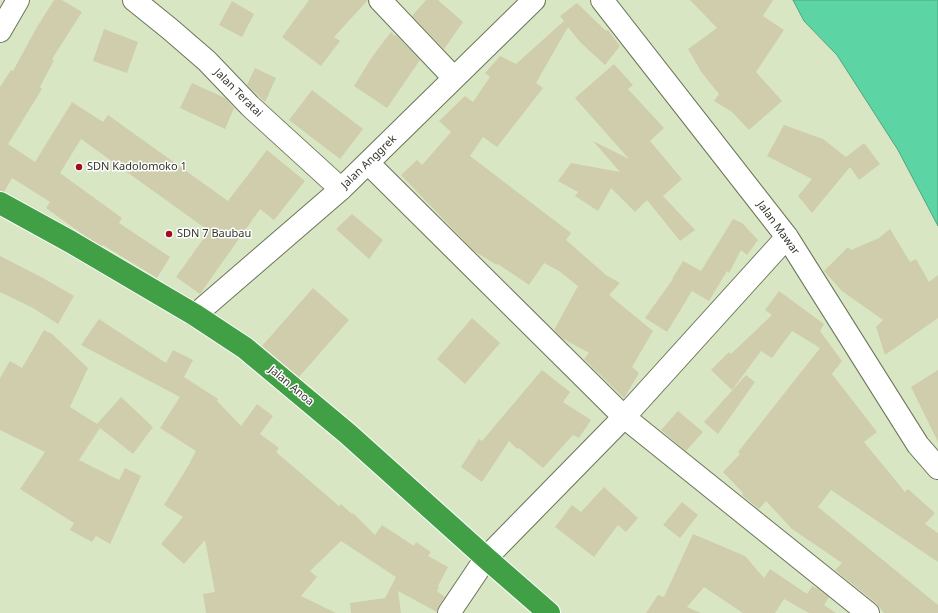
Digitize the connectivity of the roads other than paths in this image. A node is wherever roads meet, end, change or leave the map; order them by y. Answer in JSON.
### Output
{"nodes":[{"id":1,"x":18,"y":0,"type":"edge"},
{"id":2,"x":134,"y":0,"type":"edge"},
{"id":3,"x":380,"y":0,"type":"edge"},
{"id":4,"x":534,"y":0,"type":"edge"},
{"id":5,"x":602,"y":0,"type":"edge"},
{"id":6,"x":0,"y":31,"type":"edge"},
{"id":7,"x":454,"y":78,"type":"junction"},
{"id":8,"x":368,"y":163,"type":"junction"},
{"id":9,"x":341,"y":189,"type":"junction"},
{"id":10,"x":0,"y":203,"type":"edge"},
{"id":11,"x":787,"y":237,"type":"junction"},
{"id":12,"x":195,"y":315,"type":"junction"},
{"id":13,"x":624,"y":417,"type":"junction"},
{"id":14,"x":938,"y":468,"type":"edge"},
{"id":15,"x":486,"y":558,"type":"junction"},
{"id":16,"x":449,"y":613,"type":"edge"},
{"id":17,"x":549,"y":613,"type":"edge"},
{"id":18,"x":868,"y":613,"type":"edge"}],
"edges":[{"from":1,"to":6,"type":"street"},
{"from":2,"to":9,"type":"street","name":"Jalan Teratai"},
{"from":3,"to":7,"type":"street"},
{"from":4,"to":7,"type":"street","name":"Jalan Anggrek"},
{"from":5,"to":11,"type":"street","name":"Jalan Mawar"},
{"from":7,"to":8,"type":"street","name":"Jalan Anggrek"},
{"from":8,"to":9,"type":"street","name":"Jalan Anggrek"},
{"from":8,"to":13,"type":"street"},
{"from":9,"to":12,"type":"street","name":"Jalan Anggrek"},
{"from":10,"to":12,"type":"highway","name":"Jalan Anoa"},
{"from":11,"to":13,"type":"street"},
{"from":11,"to":14,"type":"street","name":"Jalan Mawar"},
{"from":12,"to":15,"type":"highway","name":"Jalan Anoa"},
{"from":13,"to":15,"type":"street"},
{"from":13,"to":18,"type":"street"},
{"from":15,"to":16,"type":"street"},
{"from":15,"to":17,"type":"highway","name":"Jalan Anoa"}]}
